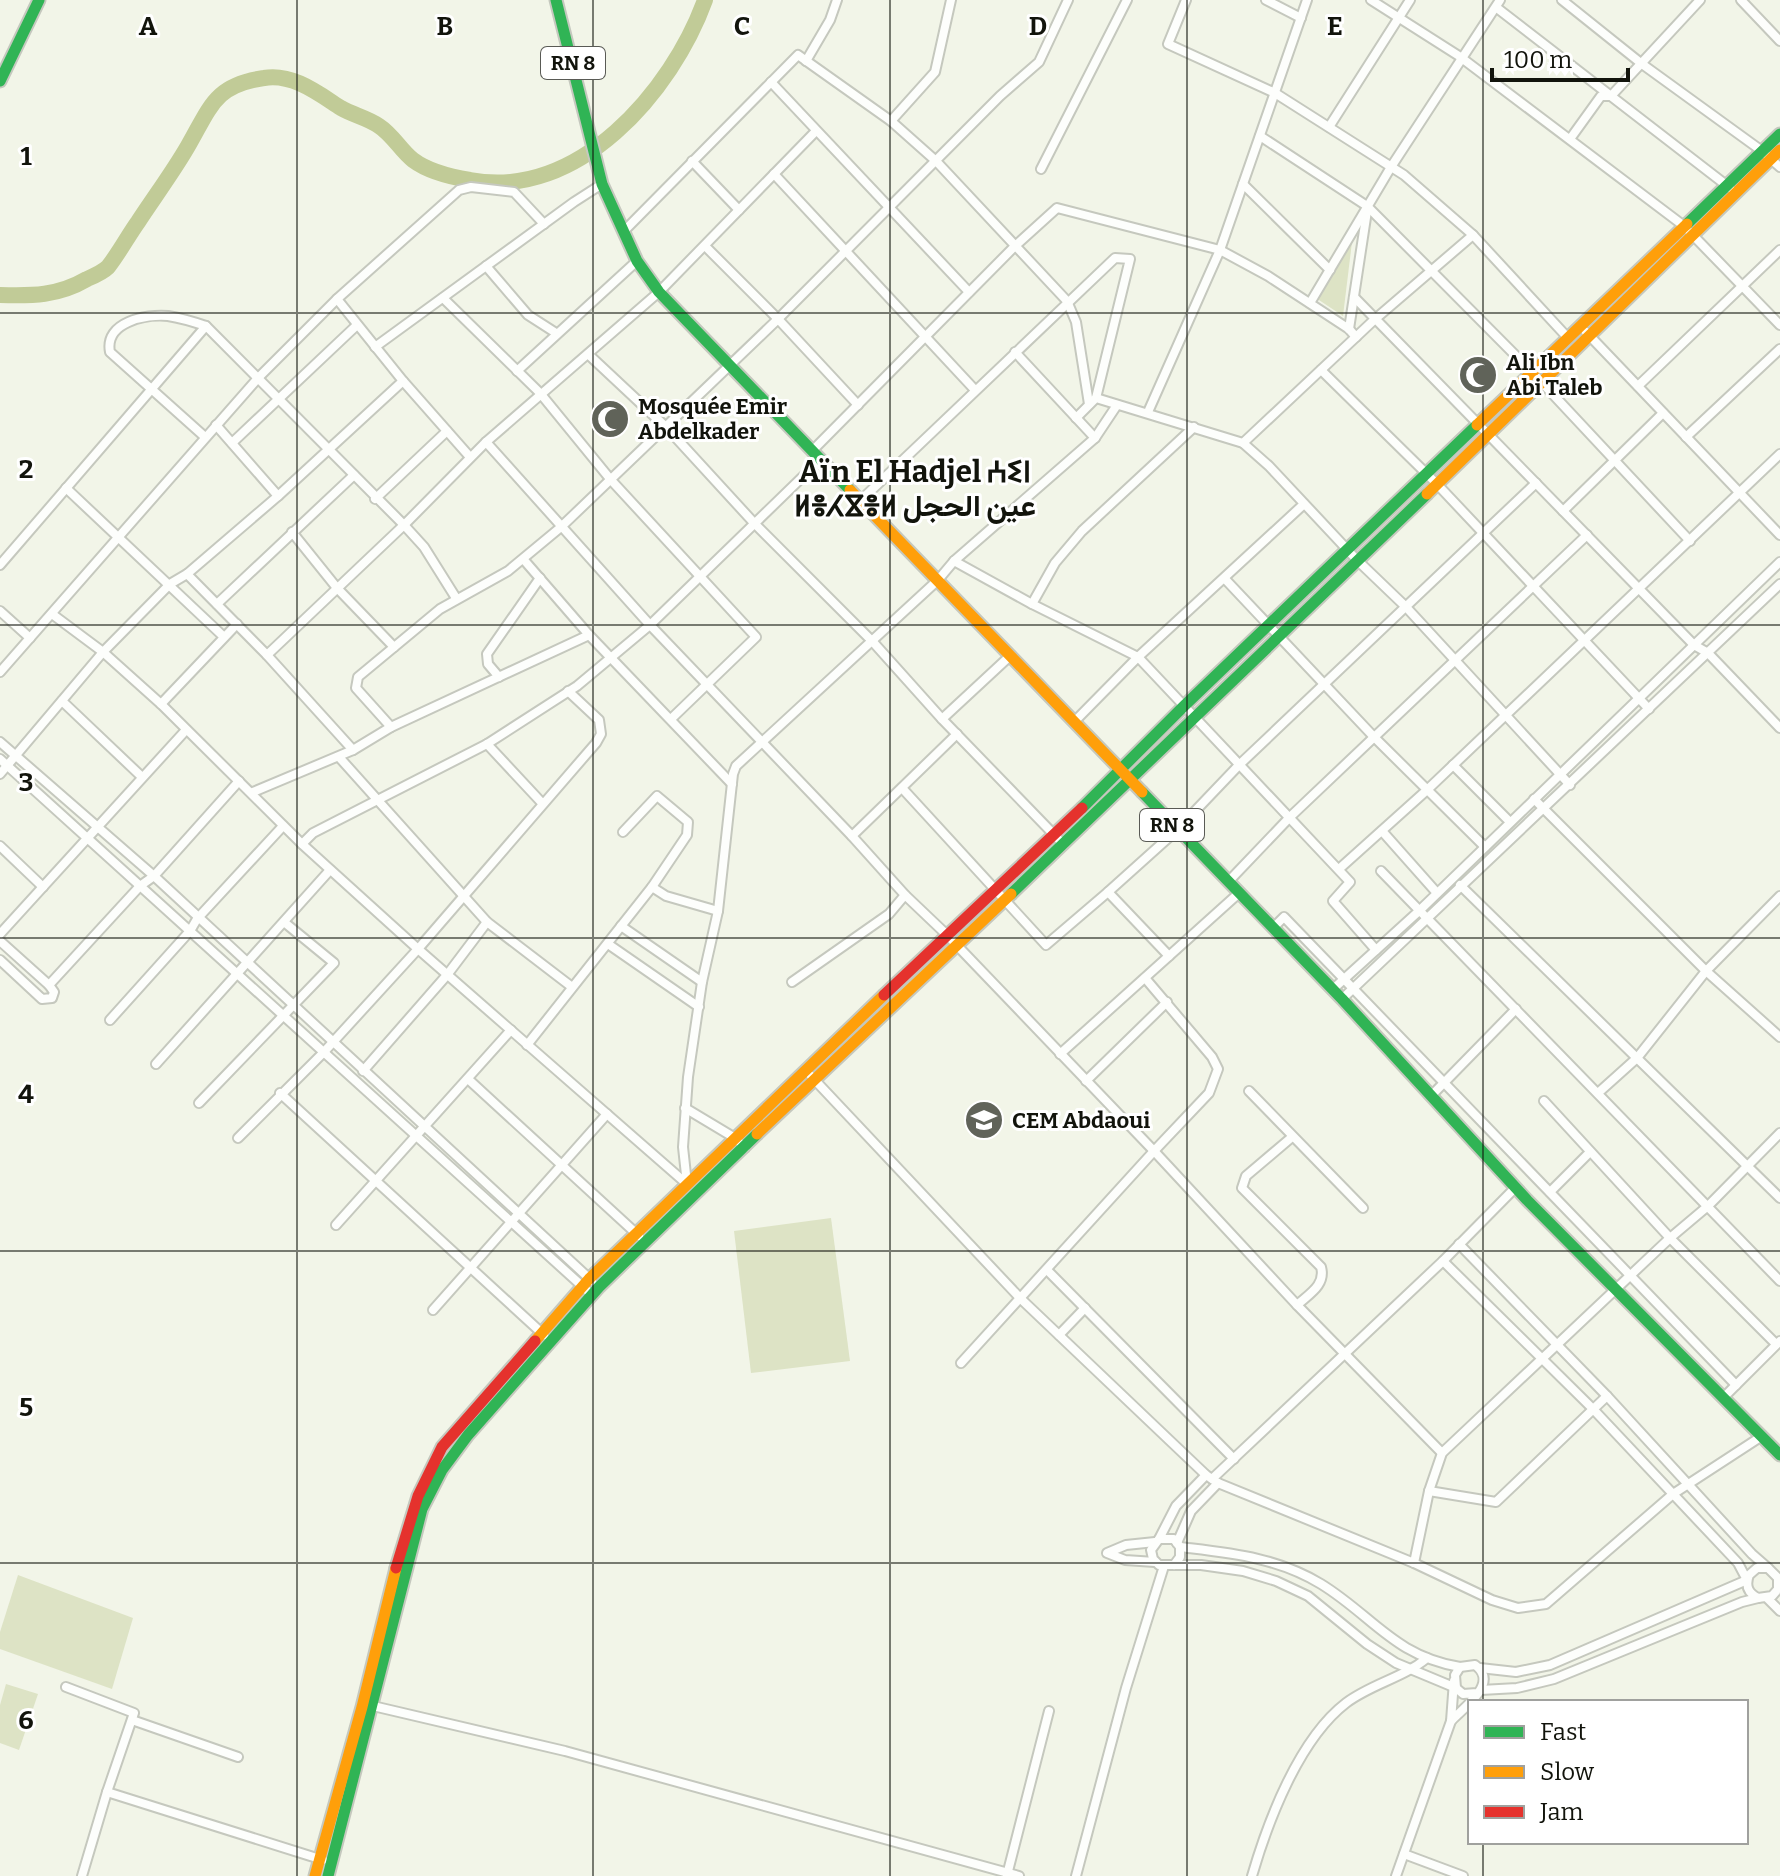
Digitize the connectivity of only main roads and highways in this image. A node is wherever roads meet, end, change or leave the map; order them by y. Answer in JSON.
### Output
{"nodes":[{"id":1,"x":39,"y":0,"type":"edge"},
{"id":2,"x":556,"y":0,"type":"edge"},
{"id":3,"x":0,"y":81,"type":"edge"},
{"id":4,"x":1780,"y":134,"type":"edge"},
{"id":5,"x":1773,"y":157,"type":"edge"},
{"id":6,"x":1584,"y":330,"type":"junction"},
{"id":7,"x":1536,"y":377,"type":"junction"},
{"id":8,"x":1121,"y":772,"type":"junction"},
{"id":9,"x":1130,"y":782,"type":"junction"},
{"id":10,"x":641,"y":1237,"type":"junction"},
{"id":11,"x":546,"y":1337,"type":"junction"},
{"id":12,"x":1777,"y":1448,"type":"edge"},
{"id":13,"x":326,"y":1861,"type":"junction"},
{"id":14,"x":315,"y":1876,"type":"edge"},
{"id":15,"x":328,"y":1876,"type":"edge"}],
"edges":[{"from":1,"to":3,"type":"main road"},
{"from":2,"to":8,"type":"main road","number":"RN 8"},
{"from":4,"to":5,"type":"main road"},
{"from":5,"to":6,"type":"main road"},
{"from":6,"to":7,"type":"main road"},
{"from":6,"to":7,"type":"main road"},
{"from":7,"to":8,"type":"main road"},
{"from":7,"to":9,"type":"main road"},
{"from":8,"to":9,"type":"main road","number":"RN 8"},
{"from":8,"to":10,"type":"main road"},
{"from":9,"to":10,"type":"main road"},
{"from":9,"to":12,"type":"main road","number":"RN 8"},
{"from":10,"to":11,"type":"main road"},
{"from":11,"to":13,"type":"main road"},
{"from":11,"to":13,"type":"main road"},
{"from":13,"to":14,"type":"main road"},
{"from":13,"to":15,"type":"main road"}]}
